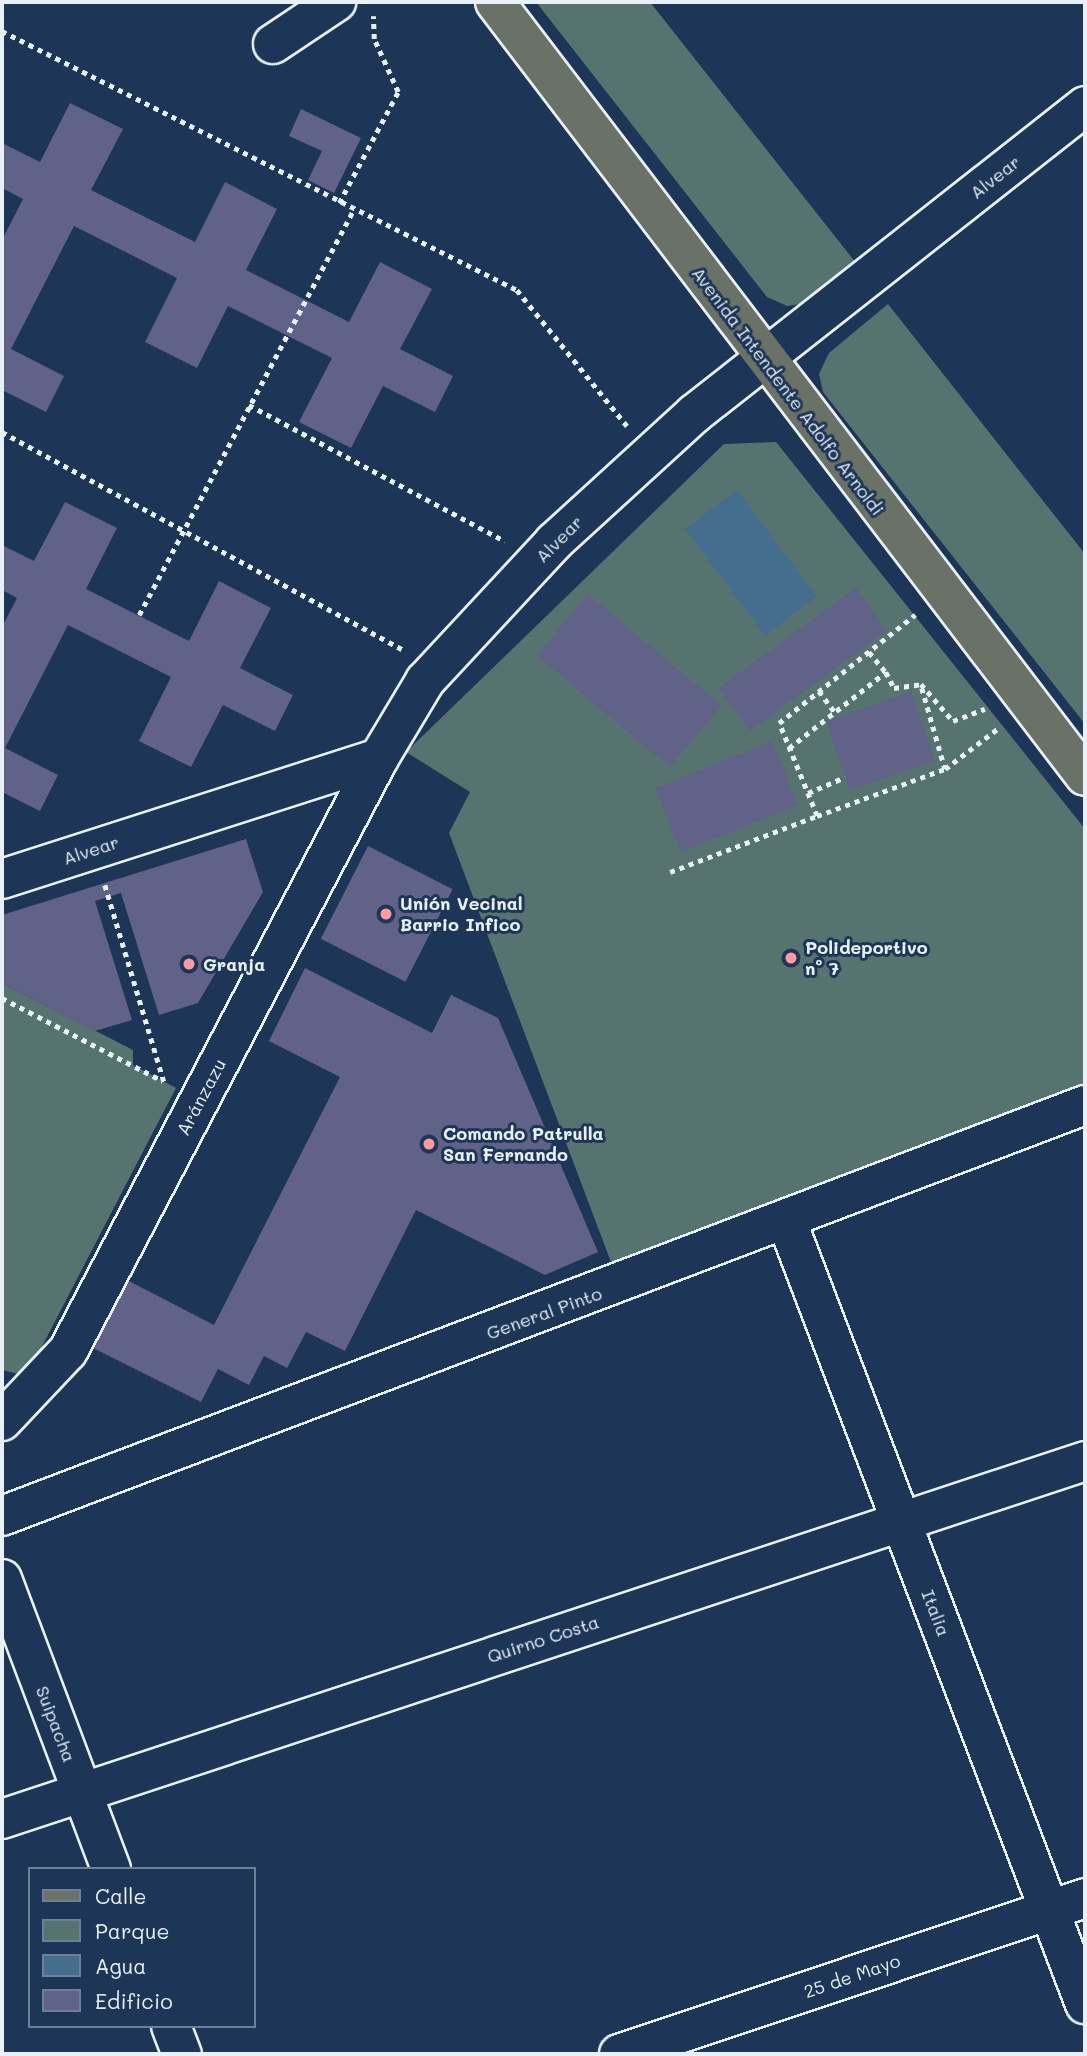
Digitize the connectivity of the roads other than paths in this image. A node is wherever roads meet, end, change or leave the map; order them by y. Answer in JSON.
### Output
{"nodes":[{"id":1,"x":336,"y":2,"type":"edge"},
{"id":2,"x":495,"y":2,"type":"edge"},
{"id":3,"x":273,"y":44,"type":"dead end"},
{"id":4,"x":1085,"y":106,"type":"edge"},
{"id":5,"x":762,"y":360,"type":"junction"},
{"id":6,"x":379,"y":758,"type":"junction"},
{"id":7,"x":1085,"y":776,"type":"edge"},
{"id":8,"x":2,"y":878,"type":"edge"},
{"id":9,"x":1085,"y":1105,"type":"edge"},
{"id":10,"x":787,"y":1222,"type":"junction"},
{"id":11,"x":2,"y":1421,"type":"edge"},
{"id":12,"x":1085,"y":1461,"type":"edge"},
{"id":13,"x":2,"y":1516,"type":"edge"},
{"id":14,"x":902,"y":1521,"type":"junction"},
{"id":15,"x":2,"y":1579,"type":"edge"},
{"id":16,"x":82,"y":1791,"type":"junction"},
{"id":17,"x":2,"y":1819,"type":"edge"},
{"id":18,"x":110,"y":1867,"type":"edge"},
{"id":19,"x":1085,"y":1898,"type":"edge"},
{"id":20,"x":1049,"y":1910,"type":"junction"},
{"id":21,"x":1085,"y":2004,"type":"edge"},
{"id":22,"x":172,"y":2028,"type":"edge"},
{"id":23,"x":182,"y":2054,"type":"edge"},
{"id":24,"x":619,"y":2054,"type":"edge"}],
"edges":[{"from":1,"to":3,"type":"street"},
{"from":2,"to":5,"type":"main road","name":"Avenida Intendente Adolfo Arnoldi"},
{"from":4,"to":5,"type":"street","name":"Alvear"},
{"from":5,"to":6,"type":"street","name":"Alvear"},
{"from":5,"to":7,"type":"main road","name":"Avenida Intendente Adolfo Arnoldi"},
{"from":6,"to":8,"type":"street","name":"Alvear"},
{"from":6,"to":11,"type":"street","name":"Aránzazu"},
{"from":9,"to":10,"type":"street","name":"General Pinto"},
{"from":10,"to":13,"type":"street","name":"General Pinto"},
{"from":10,"to":14,"type":"street","name":"Italia"},
{"from":12,"to":14,"type":"street","name":"Quirno Costa"},
{"from":14,"to":16,"type":"street","name":"Quirno Costa"},
{"from":14,"to":20,"type":"street","name":"Italia"},
{"from":15,"to":16,"type":"street","name":"Suipacha"},
{"from":16,"to":17,"type":"street","name":"Quirno Costa"},
{"from":16,"to":18,"type":"street","name":"Suipacha"},
{"from":19,"to":20,"type":"street","name":"25 de Mayo"},
{"from":20,"to":21,"type":"street","name":"Italia"},
{"from":20,"to":24,"type":"street","name":"25 de Mayo"},
{"from":22,"to":23,"type":"street"}]}
